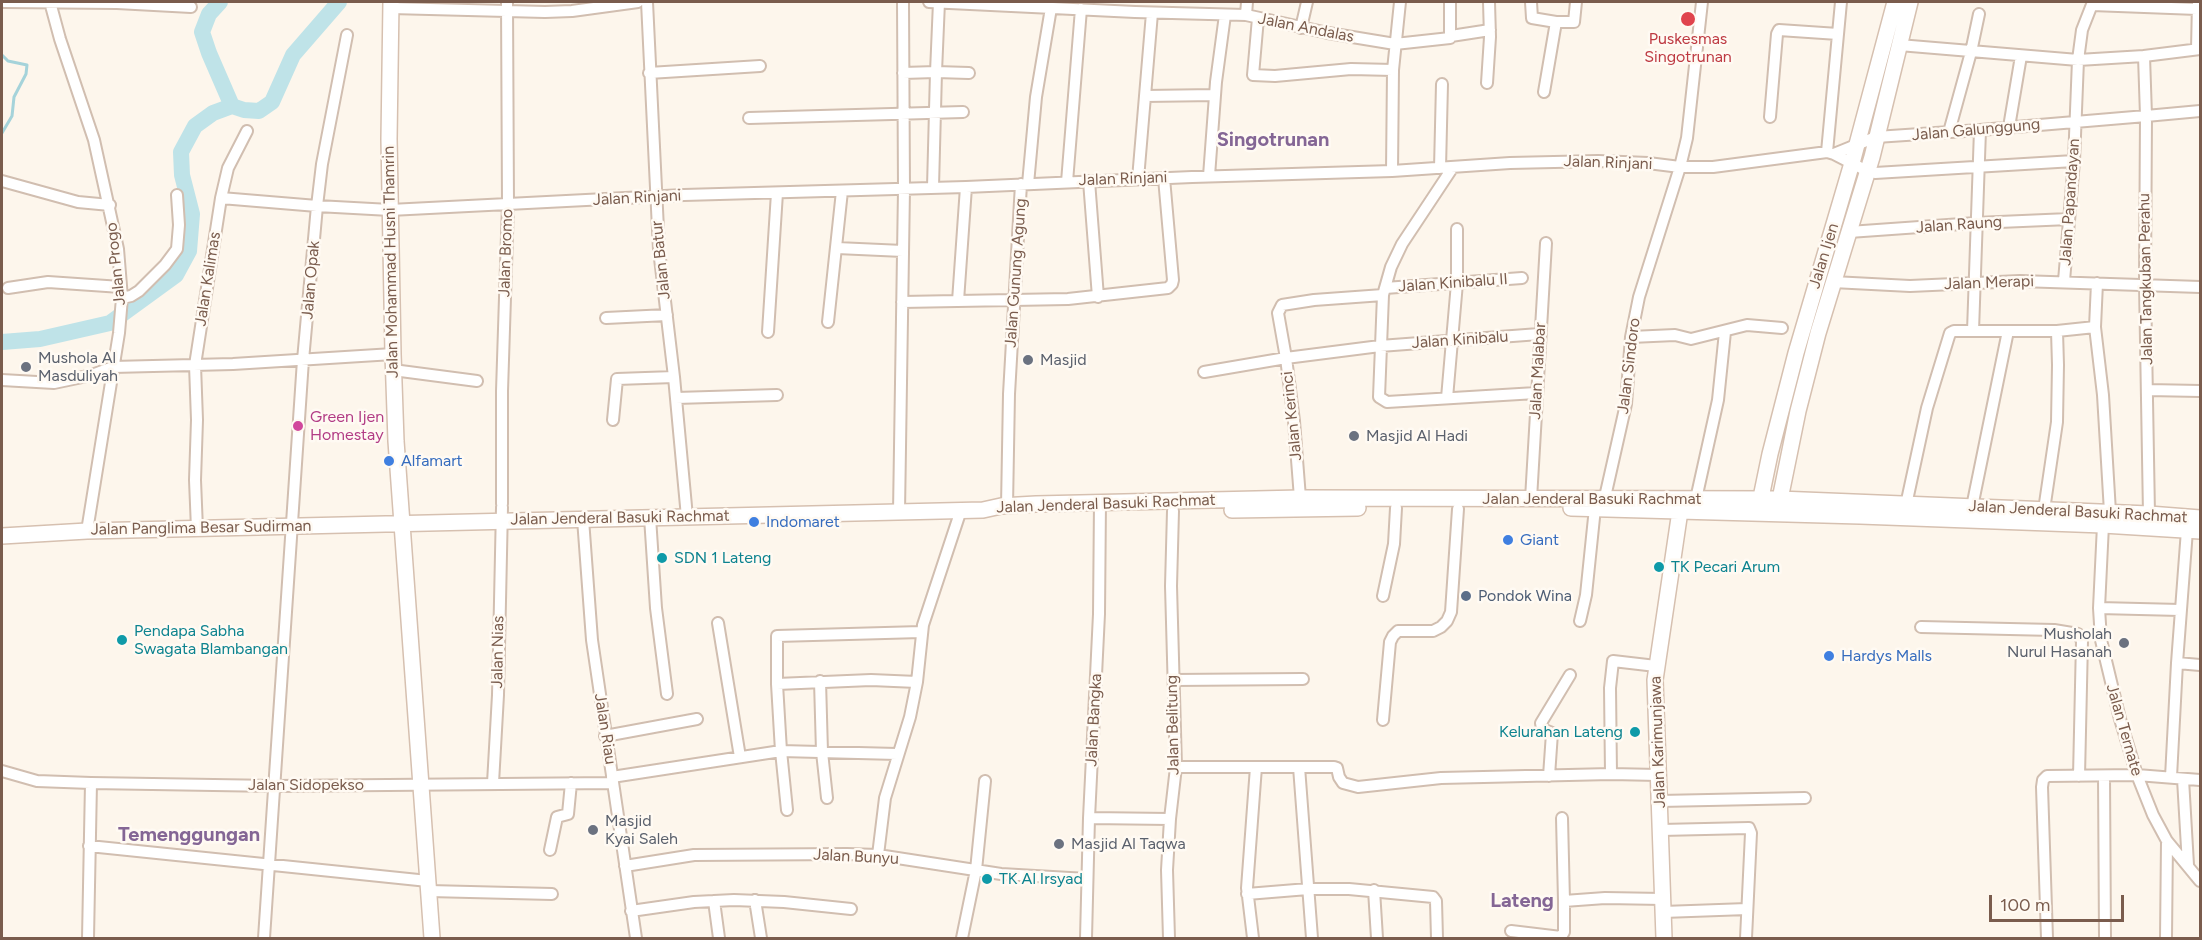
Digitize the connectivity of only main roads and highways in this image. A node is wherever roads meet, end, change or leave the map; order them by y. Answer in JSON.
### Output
{"nodes":[{"id":1,"x":1895,"y":2,"type":"edge"},
{"id":2,"x":1910,"y":2,"type":"edge"},
{"id":3,"x":391,"y":5,"type":"edge"},
{"id":4,"x":1414,"y":503,"type":"junction"},
{"id":5,"x":1600,"y":503,"type":"junction"},
{"id":6,"x":1759,"y":506,"type":"junction"},
{"id":7,"x":1778,"y":506,"type":"junction"},
{"id":8,"x":1100,"y":507,"type":"junction"},
{"id":9,"x":983,"y":510,"type":"junction"},
{"id":10,"x":1680,"y":512,"type":"junction"},
{"id":11,"x":2106,"y":518,"type":"junction"},
{"id":12,"x":2200,"y":518,"type":"edge"},
{"id":13,"x":401,"y":523,"type":"junction"},
{"id":14,"x":2194,"y":530,"type":"edge"},
{"id":15,"x":2,"y":536,"type":"edge"},
{"id":16,"x":432,"y":939,"type":"edge"},
{"id":17,"x":1664,"y":939,"type":"edge"}],
"edges":[{"from":1,"to":6,"type":"main road","name":"Jalan Ijen"},
{"from":2,"to":7,"type":"main road","name":"Jalan Ijen"},
{"from":3,"to":13,"type":"main road","name":"Jalan Mohammad Husni Thamrin"},
{"from":4,"to":5,"type":"main road","name":"Jalan Jenderal Basuki Rachmat"},
{"from":4,"to":5,"type":"main road","name":"Jalan Jenderal Basuki Rachmat"},
{"from":4,"to":8,"type":"main road","name":"Jalan Jenderal Basuki Rachmat"},
{"from":4,"to":8,"type":"main road","name":"Jalan Jenderal Basuki Rachmat"},
{"from":5,"to":6,"type":"main road","name":"Jalan Jenderal Basuki Rachmat"},
{"from":5,"to":10,"type":"main road","name":"Jalan Jenderal Basuki Rachmat"},
{"from":6,"to":7,"type":"main road","name":"Jalan Jenderal Basuki Rachmat"},
{"from":6,"to":10,"type":"main road","name":"Jalan Jenderal Basuki Rachmat"},
{"from":7,"to":11,"type":"main road","name":"Jalan Jenderal Basuki Rachmat"},
{"from":7,"to":11,"type":"main road","name":"Jalan Jenderal Basuki Rachmat"},
{"from":8,"to":9,"type":"main road","name":"Jalan Jenderal Basuki Rachmat"},
{"from":8,"to":9,"type":"main road","name":"Jalan Jenderal Basuki Rachmat"},
{"from":9,"to":13,"type":"main road","name":"Jalan Jenderal Basuki Rachmat"},
{"from":10,"to":17,"type":"main road","name":"Jalan Karimunjawa"},
{"from":11,"to":12,"type":"main road","name":"Jalan Jenderal Basuki Rachmat"},
{"from":11,"to":14,"type":"main road","name":"Jalan Jenderal Basuki Rachmat"},
{"from":13,"to":15,"type":"main road","name":"Jalan Panglima Besar Sudirman"},
{"from":13,"to":16,"type":"main road","name":"Jalan Mohammad Husni Thamrin"}]}
